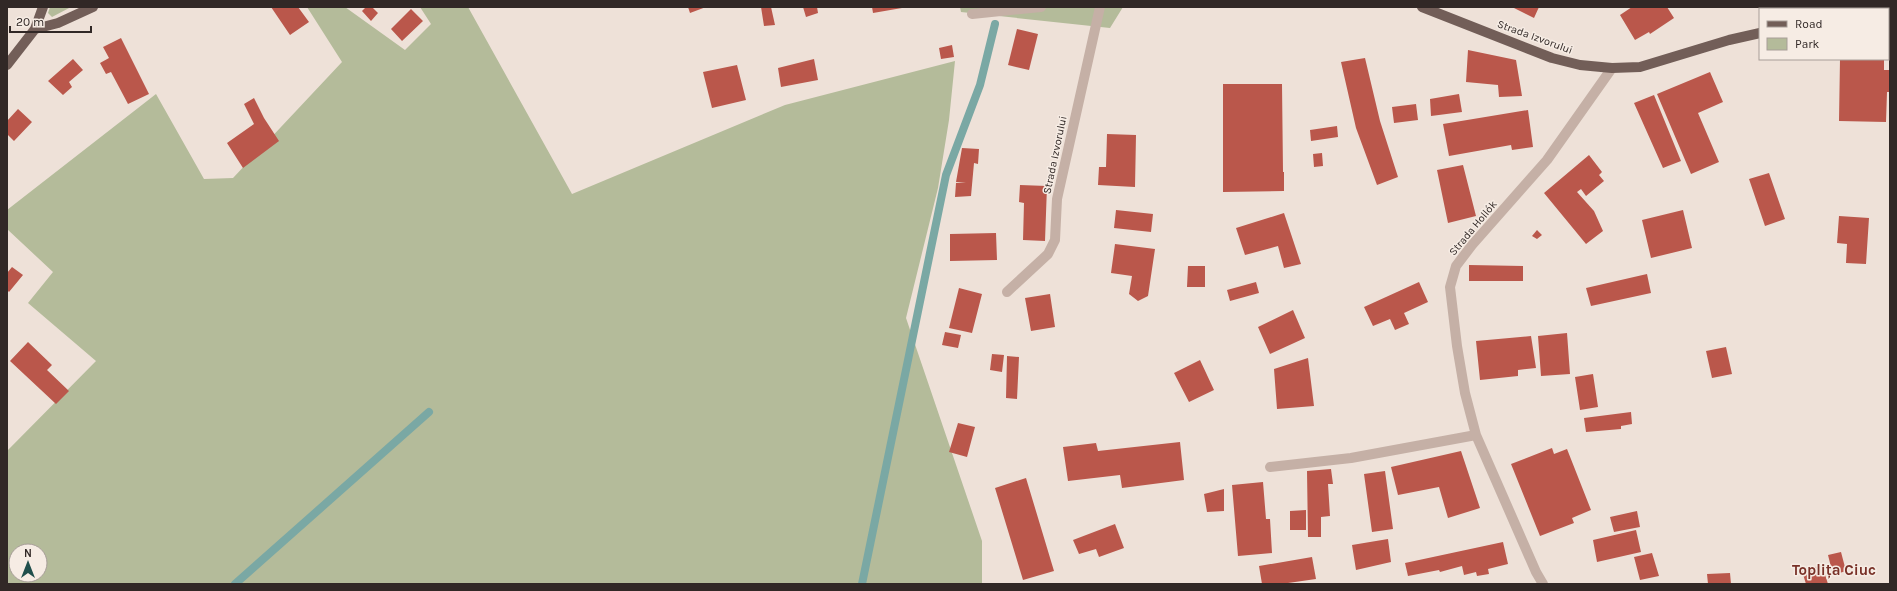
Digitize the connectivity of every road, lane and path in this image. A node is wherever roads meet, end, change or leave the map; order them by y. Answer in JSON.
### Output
{"nodes":[{"id":1,"x":43,"y":7,"type":"edge"},
{"id":2,"x":93,"y":7,"type":"edge"},
{"id":3,"x":1041,"y":7,"type":"edge"},
{"id":4,"x":1100,"y":7,"type":"edge"},
{"id":5,"x":1422,"y":7,"type":"edge"},
{"id":6,"x":972,"y":14,"type":"dead end"},
{"id":7,"x":35,"y":29,"type":"junction"},
{"id":8,"x":1759,"y":33,"type":"edge"},
{"id":9,"x":7,"y":65,"type":"edge"},
{"id":10,"x":1612,"y":68,"type":"junction"},
{"id":11,"x":1007,"y":292,"type":"dead end"},
{"id":12,"x":1476,"y":435,"type":"junction"},
{"id":13,"x":1270,"y":467,"type":"dead end"},
{"id":14,"x":1543,"y":584,"type":"edge"}],
"edges":[{"from":1,"to":7,"type":"main road"},
{"from":2,"to":7,"type":"main road"},
{"from":3,"to":6,"type":"street"},
{"from":4,"to":11,"type":"street","name":"Strada Izvorului"},
{"from":5,"to":10,"type":"main road","name":"Strada Izvorului"},
{"from":7,"to":9,"type":"main road"},
{"from":8,"to":10,"type":"main road","name":"Strada Izvorului"},
{"from":10,"to":12,"type":"street","name":"Strada Hollók"},
{"from":12,"to":13,"type":"street"},
{"from":12,"to":14,"type":"street","name":"Strada Hollók"}]}
